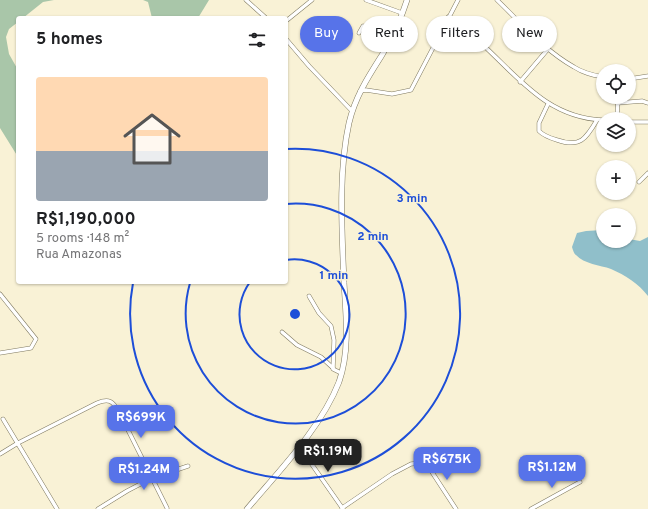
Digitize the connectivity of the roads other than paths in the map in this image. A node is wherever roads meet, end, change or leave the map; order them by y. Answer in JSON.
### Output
{"nodes":[{"id":1,"x":246,"y":0,"type":"edge"},
{"id":2,"x":312,"y":0,"type":"edge"},
{"id":3,"x":366,"y":0,"type":"edge"},
{"id":4,"x":407,"y":0,"type":"edge"},
{"id":5,"x":458,"y":0,"type":"edge"},
{"id":6,"x":497,"y":0,"type":"edge"},
{"id":7,"x":402,"y":13,"type":"junction"},
{"id":8,"x":264,"y":16,"type":"edge"},
{"id":9,"x":401,"y":16,"type":"edge"},
{"id":10,"x":449,"y":16,"type":"edge"},
{"id":11,"x":514,"y":16,"type":"edge"},
{"id":12,"x":288,"y":19,"type":"edge"},
{"id":13,"x":361,"y":30,"type":"edge"},
{"id":14,"x":359,"y":33,"type":"dead end"},
{"id":15,"x":288,"y":41,"type":"edge"},
{"id":16,"x":382,"y":52,"type":"edge"},
{"id":17,"x":430,"y":52,"type":"edge"},
{"id":18,"x":491,"y":52,"type":"edge"},
{"id":19,"x":545,"y":52,"type":"edge"},
{"id":20,"x":552,"y":52,"type":"edge"},
{"id":21,"x":596,"y":75,"type":"edge"},
{"id":22,"x":648,"y":76,"type":"edge"},
{"id":23,"x":636,"y":78,"type":"edge"},
{"id":24,"x":520,"y":82,"type":"junction"},
{"id":25,"x":360,"y":91,"type":"junction"},
{"id":26,"x":636,"y":102,"type":"edge"},
{"id":27,"x":648,"y":103,"type":"edge"},
{"id":28,"x":548,"y":104,"type":"junction"},
{"id":29,"x":352,"y":111,"type":"junction"},
{"id":30,"x":596,"y":120,"type":"edge"},
{"id":31,"x":596,"y":122,"type":"edge"},
{"id":32,"x":636,"y":122,"type":"edge"},
{"id":33,"x":648,"y":123,"type":"edge"},
{"id":34,"x":648,"y":173,"type":"edge"},
{"id":35,"x":639,"y":182,"type":"dead end"},
{"id":36,"x":0,"y":294,"type":"edge"},
{"id":37,"x":309,"y":296,"type":"dead end"},
{"id":38,"x":282,"y":332,"type":"dead end"},
{"id":39,"x":0,"y":353,"type":"edge"},
{"id":40,"x":333,"y":368,"type":"junction"},
{"id":41,"x":341,"y":373,"type":"junction"},
{"id":42,"x":3,"y":419,"type":"dead end"},
{"id":43,"x":18,"y":443,"type":"junction"},
{"id":44,"x":299,"y":445,"type":"junction"},
{"id":45,"x":0,"y":454,"type":"edge"},
{"id":46,"x":188,"y":466,"type":"dead end"},
{"id":47,"x":152,"y":478,"type":"junction"},
{"id":48,"x":580,"y":482,"type":"dead end"},
{"id":49,"x":167,"y":508,"type":"edge"},
{"id":50,"x":342,"y":508,"type":"edge"},
{"id":51,"x":57,"y":509,"type":"edge"},
{"id":52,"x":98,"y":509,"type":"edge"},
{"id":53,"x":247,"y":509,"type":"edge"},
{"id":54,"x":456,"y":509,"type":"edge"},
{"id":55,"x":531,"y":509,"type":"edge"}],
"edges":[{"from":1,"to":8,"type":"street"},
{"from":2,"to":12,"type":"street"},
{"from":3,"to":7,"type":"street"},
{"from":4,"to":7,"type":"street"},
{"from":5,"to":10,"type":"street"},
{"from":6,"to":11,"type":"street"},
{"from":7,"to":9,"type":"street"},
{"from":13,"to":14,"type":"street"},
{"from":15,"to":29,"type":"street"},
{"from":16,"to":25,"type":"street"},
{"from":17,"to":25,"type":"street"},
{"from":18,"to":24,"type":"street"},
{"from":19,"to":24,"type":"street"},
{"from":20,"to":21,"type":"street"},
{"from":22,"to":23,"type":"street"},
{"from":24,"to":28,"type":"street"},
{"from":25,"to":29,"type":"street"},
{"from":26,"to":27,"type":"street"},
{"from":28,"to":30,"type":"street"},
{"from":28,"to":31,"type":"street"},
{"from":29,"to":41,"type":"street"},
{"from":32,"to":33,"type":"street"},
{"from":34,"to":35,"type":"street"},
{"from":36,"to":39,"type":"street"},
{"from":37,"to":40,"type":"street"},
{"from":38,"to":40,"type":"street"},
{"from":40,"to":41,"type":"street"},
{"from":41,"to":44,"type":"street"},
{"from":42,"to":43,"type":"street"},
{"from":43,"to":45,"type":"street"},
{"from":43,"to":47,"type":"street"},
{"from":43,"to":51,"type":"street"},
{"from":44,"to":50,"type":"street"},
{"from":44,"to":53,"type":"street"},
{"from":46,"to":47,"type":"street"},
{"from":47,"to":49,"type":"street"},
{"from":47,"to":52,"type":"street"},
{"from":48,"to":55,"type":"street"},
{"from":50,"to":54,"type":"street"}]}
